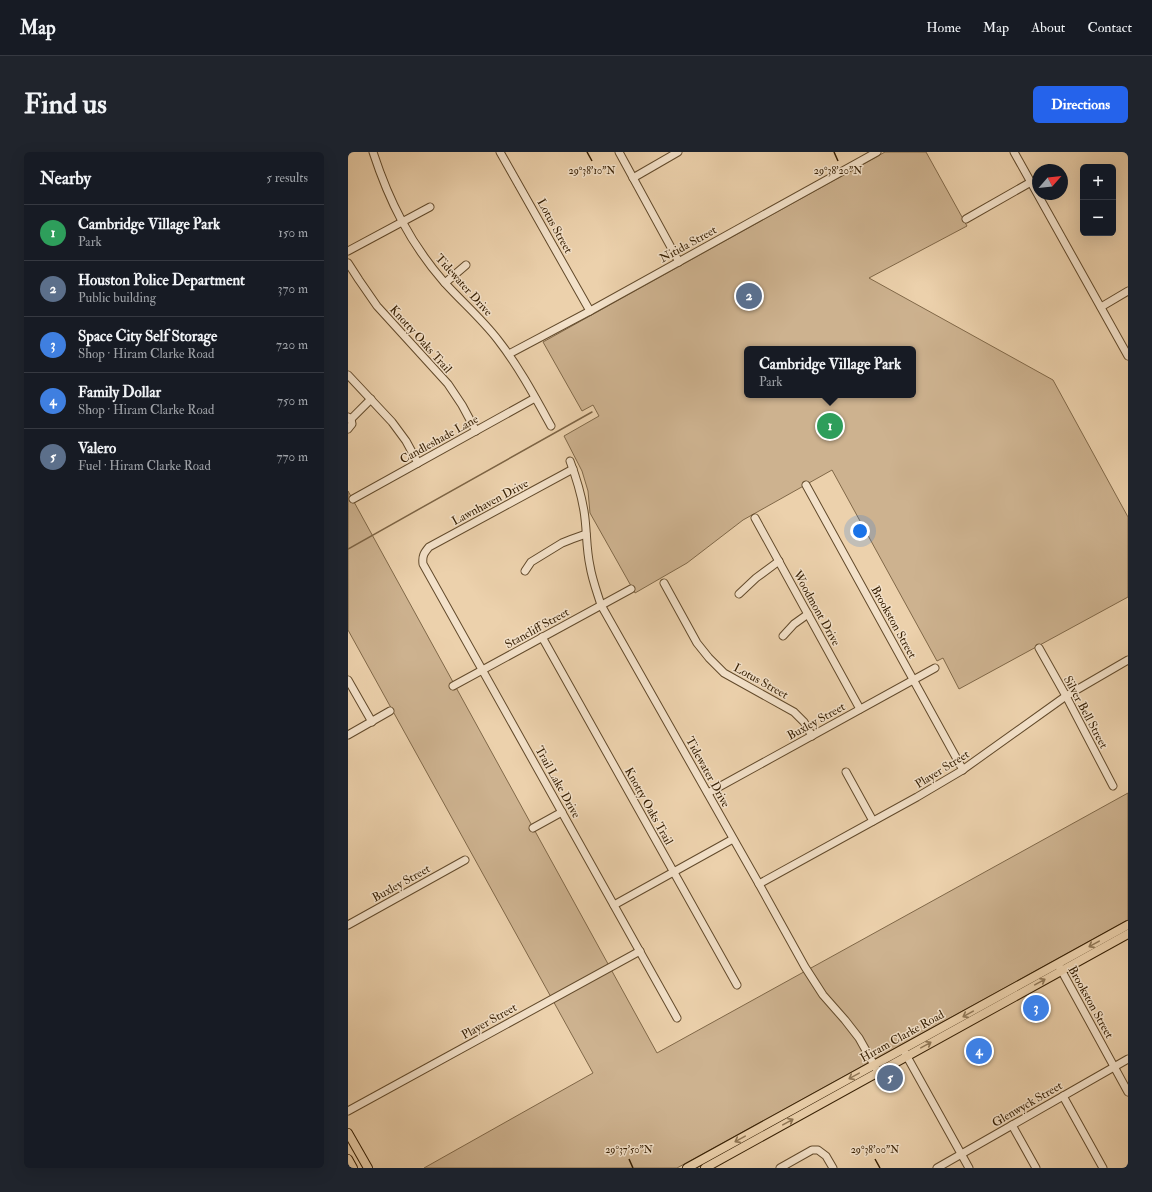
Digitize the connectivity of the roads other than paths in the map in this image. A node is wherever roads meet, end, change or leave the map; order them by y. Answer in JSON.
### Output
{"nodes":[{"id":1,"x":373,"y":152,"type":"edge"},
{"id":2,"x":500,"y":152,"type":"edge"},
{"id":3,"x":618,"y":152,"type":"edge"},
{"id":4,"x":678,"y":152,"type":"edge"},
{"id":5,"x":877,"y":152,"type":"edge"},
{"id":6,"x":1014,"y":152,"type":"edge"},
{"id":7,"x":633,"y":178,"type":"junction"},
{"id":8,"x":1031,"y":182,"type":"junction"},
{"id":9,"x":430,"y":207,"type":"dead end"},
{"id":10,"x":966,"y":218,"type":"dead end"},
{"id":11,"x":402,"y":221,"type":"junction"},
{"id":12,"x":348,"y":251,"type":"edge"},
{"id":13,"x":679,"y":262,"type":"junction"},
{"id":14,"x":348,"y":263,"type":"edge"},
{"id":15,"x":466,"y":265,"type":"dead end"},
{"id":16,"x":445,"y":283,"type":"junction"},
{"id":17,"x":1128,"y":291,"type":"edge"},
{"id":18,"x":1101,"y":307,"type":"junction"},
{"id":19,"x":590,"y":311,"type":"junction"},
{"id":20,"x":509,"y":354,"type":"junction"},
{"id":21,"x":1128,"y":356,"type":"edge"},
{"id":22,"x":348,"y":375,"type":"edge"},
{"id":23,"x":535,"y":398,"type":"junction"},
{"id":24,"x":371,"y":399,"type":"junction"},
{"id":25,"x":349,"y":418,"type":"edge"},
{"id":26,"x":551,"y":426,"type":"dead end"},
{"id":27,"x":348,"y":429,"type":"edge"},
{"id":28,"x":476,"y":431,"type":"junction"},
{"id":29,"x":570,"y":461,"type":"dead end"},
{"id":30,"x":418,"y":463,"type":"junction"},
{"id":31,"x":573,"y":469,"type":"junction"},
{"id":32,"x":806,"y":485,"type":"dead end"},
{"id":33,"x":353,"y":499,"type":"dead end"},
{"id":34,"x":755,"y":518,"type":"dead end"},
{"id":35,"x":586,"y":534,"type":"junction"},
{"id":36,"x":422,"y":557,"type":"joint"},
{"id":37,"x":779,"y":561,"type":"junction"},
{"id":38,"x":525,"y":571,"type":"dead end"},
{"id":39,"x":664,"y":583,"type":"dead end"},
{"id":40,"x":630,"y":588,"type":"dead end"},
{"id":41,"x":739,"y":594,"type":"dead end"},
{"id":42,"x":601,"y":605,"type":"junction"},
{"id":43,"x":808,"y":614,"type":"junction"},
{"id":44,"x":783,"y":636,"type":"dead end"},
{"id":45,"x":542,"y":637,"type":"junction"},
{"id":46,"x":1039,"y":648,"type":"dead end"},
{"id":47,"x":1128,"y":660,"type":"edge"},
{"id":48,"x":935,"y":668,"type":"dead end"},
{"id":49,"x":482,"y":670,"type":"junction"},
{"id":50,"x":348,"y":680,"type":"edge"},
{"id":51,"x":913,"y":680,"type":"junction"},
{"id":52,"x":453,"y":686,"type":"dead end"},
{"id":53,"x":1066,"y":696,"type":"junction"},
{"id":54,"x":860,"y":709,"type":"junction"},
{"id":55,"x":390,"y":711,"type":"dead end"},
{"id":56,"x":372,"y":722,"type":"junction"},
{"id":57,"x":348,"y":735,"type":"edge"},
{"id":58,"x":812,"y":736,"type":"junction"},
{"id":59,"x":963,"y":770,"type":"junction"},
{"id":60,"x":846,"y":772,"type":"dead end"},
{"id":61,"x":1113,"y":786,"type":"dead end"},
{"id":62,"x":708,"y":793,"type":"junction"},
{"id":63,"x":562,"y":812,"type":"junction"},
{"id":64,"x":873,"y":821,"type":"junction"},
{"id":65,"x":533,"y":828,"type":"dead end"},
{"id":66,"x":733,"y":839,"type":"junction"},
{"id":67,"x":465,"y":860,"type":"dead end"},
{"id":68,"x":673,"y":872,"type":"junction"},
{"id":69,"x":759,"y":884,"type":"junction"},
{"id":70,"x":614,"y":905,"type":"junction"},
{"id":71,"x":348,"y":925,"type":"edge"},
{"id":72,"x":1127,"y":931,"type":"edge"},
{"id":73,"x":640,"y":951,"type":"junction"},
{"id":74,"x":1059,"y":967,"type":"junction"},
{"id":75,"x":737,"y":985,"type":"dead end"},
{"id":76,"x":677,"y":1018,"type":"dead end"},
{"id":77,"x":905,"y":1053,"type":"junction"},
{"id":78,"x":1128,"y":1059,"type":"edge"},
{"id":79,"x":1114,"y":1067,"type":"junction"},
{"id":80,"x":876,"y":1068,"type":"junction"},
{"id":81,"x":1128,"y":1092,"type":"edge"},
{"id":82,"x":1063,"y":1096,"type":"junction"},
{"id":83,"x":348,"y":1111,"type":"edge"},
{"id":84,"x":1012,"y":1125,"type":"junction"},
{"id":85,"x":348,"y":1133,"type":"edge"},
{"id":86,"x":726,"y":1152,"type":"junction"},
{"id":87,"x":961,"y":1154,"type":"junction"},
{"id":88,"x":348,"y":1159,"type":"edge"},
{"id":89,"x":353,"y":1168,"type":"edge"},
{"id":90,"x":368,"y":1168,"type":"edge"},
{"id":91,"x":687,"y":1168,"type":"edge"},
{"id":92,"x":705,"y":1168,"type":"edge"},
{"id":93,"x":780,"y":1168,"type":"edge"},
{"id":94,"x":833,"y":1168,"type":"edge"},
{"id":95,"x":937,"y":1168,"type":"edge"},
{"id":96,"x":969,"y":1168,"type":"edge"},
{"id":97,"x":1036,"y":1168,"type":"edge"},
{"id":98,"x":1103,"y":1168,"type":"edge"}],
"edges":[{"from":1,"to":11,"type":"street","name":"Tidewater Drive"},
{"from":2,"to":19,"type":"street","name":"Lotus Street"},
{"from":3,"to":7,"type":"street"},
{"from":4,"to":7,"type":"street"},
{"from":5,"to":13,"type":"street","name":"Nitida Street"},
{"from":6,"to":8,"type":"street"},
{"from":7,"to":13,"type":"street"},
{"from":8,"to":10,"type":"street"},
{"from":8,"to":18,"type":"street"},
{"from":9,"to":11,"type":"street"},
{"from":11,"to":12,"type":"street"},
{"from":11,"to":16,"type":"street","name":"Tidewater Drive"},
{"from":13,"to":19,"type":"street","name":"Nitida Street"},
{"from":14,"to":28,"type":"street","name":"Knotty Oaks Trail"},
{"from":15,"to":16,"type":"street"},
{"from":16,"to":20,"type":"street","name":"Tidewater Drive"},
{"from":17,"to":18,"type":"street"},
{"from":18,"to":21,"type":"street"},
{"from":19,"to":20,"type":"street","name":"Nitida Street"},
{"from":20,"to":23,"type":"street","name":"Tidewater Drive"},
{"from":22,"to":24,"type":"street"},
{"from":23,"to":26,"type":"street","name":"Tidewater Drive"},
{"from":23,"to":28,"type":"street","name":"Candleshade Lane"},
{"from":24,"to":25,"type":"street"},
{"from":24,"to":30,"type":"street"},
{"from":25,"to":27,"type":"street"},
{"from":28,"to":30,"type":"street","name":"Candleshade Lane"},
{"from":29,"to":31,"type":"street","name":"Tidewater Drive"},
{"from":30,"to":33,"type":"street","name":"Candleshade Lane"},
{"from":31,"to":35,"type":"street","name":"Tidewater Drive"},
{"from":31,"to":36,"type":"street","name":"Lawnhaven Drive"},
{"from":32,"to":51,"type":"street","name":"Brookston Street"},
{"from":34,"to":37,"type":"street","name":"Woodmont Drive"},
{"from":35,"to":38,"type":"street"},
{"from":35,"to":42,"type":"street","name":"Tidewater Drive"},
{"from":36,"to":49,"type":"street","name":"Trail Lake Drive"},
{"from":37,"to":41,"type":"street"},
{"from":37,"to":43,"type":"street","name":"Woodmont Drive"},
{"from":39,"to":58,"type":"street","name":"Lotus Street"},
{"from":40,"to":42,"type":"street","name":"Stancliff Street"},
{"from":42,"to":45,"type":"street","name":"Stancliff Street"},
{"from":42,"to":62,"type":"street","name":"Tidewater Drive"},
{"from":43,"to":44,"type":"street"},
{"from":43,"to":54,"type":"street","name":"Woodmont Drive"},
{"from":45,"to":49,"type":"street","name":"Stancliff Street"},
{"from":45,"to":68,"type":"street","name":"Knotty Oaks Trail"},
{"from":46,"to":53,"type":"street","name":"Silver Bell Street"},
{"from":47,"to":53,"type":"street","name":"Player Street"},
{"from":48,"to":51,"type":"street","name":"Buxley Street"},
{"from":49,"to":52,"type":"street","name":"Stancliff Street"},
{"from":49,"to":63,"type":"street","name":"Trail Lake Drive"},
{"from":50,"to":56,"type":"street"},
{"from":51,"to":54,"type":"street","name":"Buxley Street"},
{"from":51,"to":59,"type":"street","name":"Brookston Street"},
{"from":53,"to":59,"type":"street","name":"Player Street"},
{"from":53,"to":61,"type":"street","name":"Silver Bell Street"},
{"from":54,"to":58,"type":"street","name":"Buxley Street"},
{"from":55,"to":56,"type":"street"},
{"from":56,"to":57,"type":"street"},
{"from":58,"to":62,"type":"street","name":"Buxley Street"},
{"from":59,"to":64,"type":"street","name":"Player Street"},
{"from":60,"to":64,"type":"street"},
{"from":62,"to":66,"type":"street","name":"Tidewater Drive"},
{"from":63,"to":65,"type":"street"},
{"from":63,"to":70,"type":"street","name":"Trail Lake Drive"},
{"from":64,"to":69,"type":"street","name":"Player Street"},
{"from":66,"to":68,"type":"street"},
{"from":66,"to":69,"type":"street","name":"Tidewater Drive"},
{"from":67,"to":71,"type":"street","name":"Buxley Street"},
{"from":68,"to":70,"type":"street"},
{"from":68,"to":75,"type":"street","name":"Knotty Oaks Trail"},
{"from":69,"to":80,"type":"street","name":"Tidewater Drive"},
{"from":70,"to":73,"type":"street","name":"Trail Lake Drive"},
{"from":72,"to":74,"type":"main road","name":"Hiram Clarke Road"},
{"from":73,"to":76,"type":"street","name":"Trail Lake Drive"},
{"from":73,"to":83,"type":"street","name":"Player Street"},
{"from":74,"to":77,"type":"main road","name":"Hiram Clarke Road"},
{"from":74,"to":79,"type":"street","name":"Brookston Street"},
{"from":77,"to":80,"type":"main road","name":"Hiram Clarke Road"},
{"from":77,"to":87,"type":"street"},
{"from":78,"to":79,"type":"street","name":"Glenwyck Street"},
{"from":79,"to":81,"type":"street","name":"Brookston Street"},
{"from":79,"to":82,"type":"street","name":"Glenwyck Street"},
{"from":80,"to":86,"type":"main road","name":"Hiram Clarke Road"},
{"from":82,"to":84,"type":"street","name":"Glenwyck Street"},
{"from":82,"to":98,"type":"street"},
{"from":84,"to":87,"type":"street","name":"Glenwyck Street"},
{"from":84,"to":97,"type":"street"},
{"from":85,"to":90,"type":"main road"},
{"from":86,"to":91,"type":"main road","name":"Hiram Clarke Road"},
{"from":86,"to":92,"type":"main road","name":"Hiram Clarke Road"},
{"from":87,"to":95,"type":"street","name":"Glenwyck Street"},
{"from":87,"to":96,"type":"street"},
{"from":88,"to":89,"type":"main road"},
{"from":93,"to":94,"type":"street"}]}
